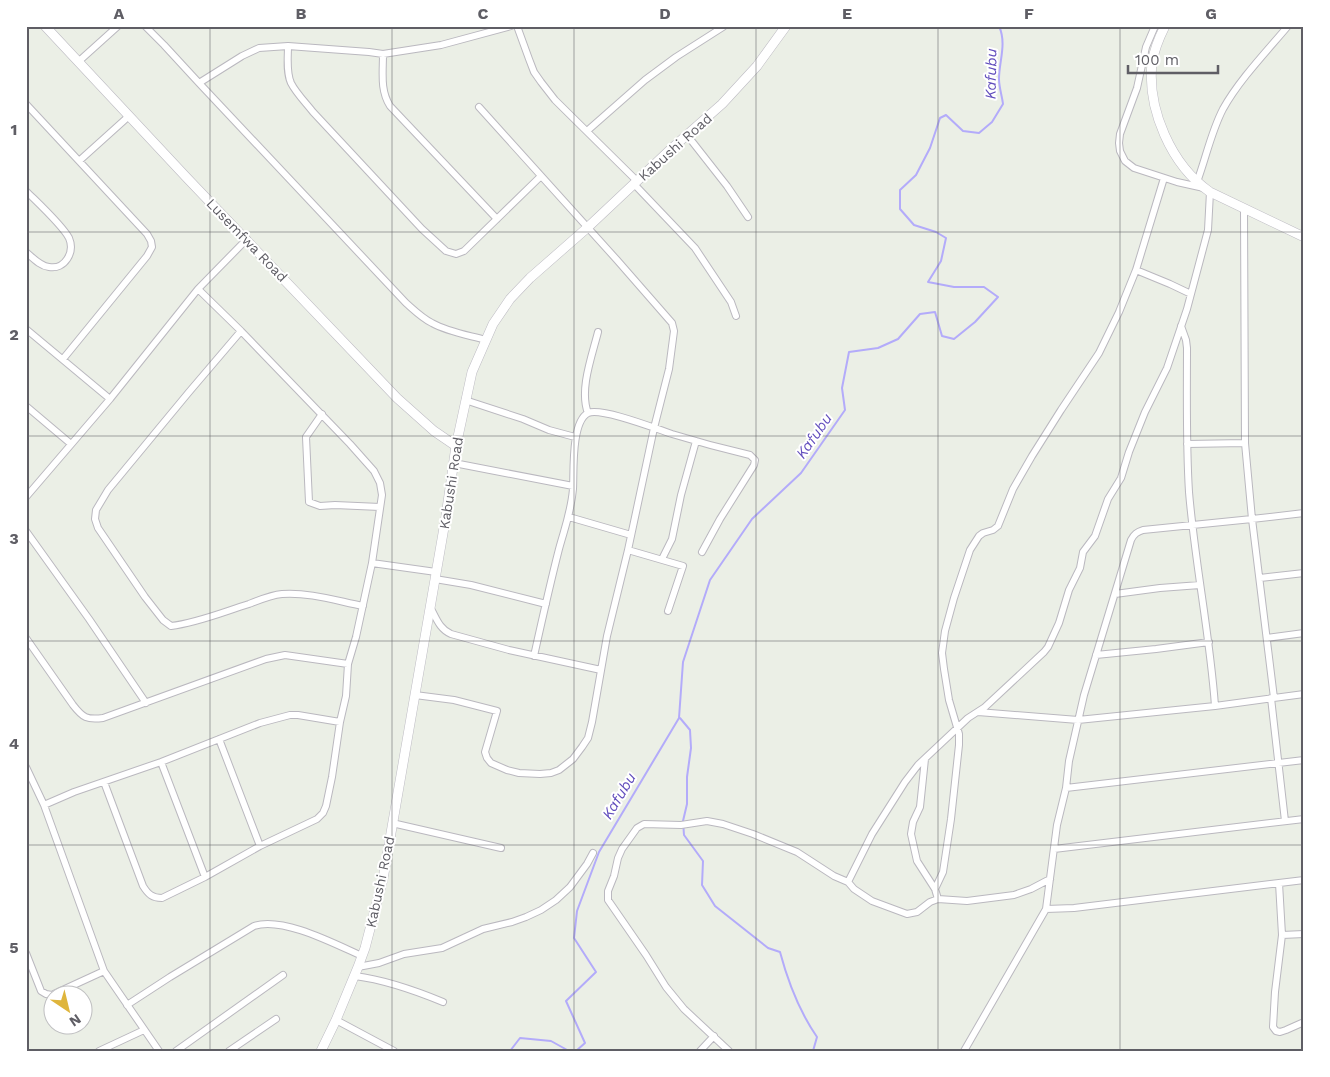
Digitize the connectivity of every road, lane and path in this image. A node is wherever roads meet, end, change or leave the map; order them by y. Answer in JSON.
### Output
{"nodes":[{"id":1,"x":45,"y":26,"type":"edge"},
{"id":2,"x":118,"y":26,"type":"edge"},
{"id":3,"x":145,"y":26,"type":"edge"},
{"id":4,"x":511,"y":26,"type":"edge"},
{"id":5,"x":517,"y":26,"type":"edge"},
{"id":6,"x":723,"y":26,"type":"edge"},
{"id":7,"x":786,"y":26,"type":"edge"},
{"id":8,"x":1155,"y":26,"type":"edge"},
{"id":9,"x":1165,"y":26,"type":"edge"},
{"id":10,"x":1288,"y":26,"type":"edge"},
{"id":11,"x":288,"y":46,"type":"junction"},
{"id":12,"x":383,"y":54,"type":"junction"},
{"id":13,"x":78,"y":62,"type":"junction"},
{"id":14,"x":1141,"y":69,"type":"junction"},
{"id":15,"x":1152,"y":72,"type":"junction"},
{"id":16,"x":199,"y":84,"type":"junction"},
{"id":17,"x":26,"y":104,"type":"edge"},
{"id":18,"x":479,"y":107,"type":"dead end"},
{"id":19,"x":129,"y":116,"type":"junction"},
{"id":20,"x":587,"y":131,"type":"junction"},
{"id":21,"x":687,"y":135,"type":"junction"},
{"id":22,"x":79,"y":161,"type":"junction"},
{"id":23,"x":541,"y":176,"type":"junction"},
{"id":24,"x":1164,"y":178,"type":"junction"},
{"id":25,"x":636,"y":182,"type":"junction"},
{"id":26,"x":1203,"y":187,"type":"junction"},
{"id":27,"x":26,"y":191,"type":"edge"},
{"id":28,"x":1244,"y":209,"type":"junction"},
{"id":29,"x":748,"y":217,"type":"dead end"},
{"id":30,"x":497,"y":219,"type":"junction"},
{"id":31,"x":587,"y":228,"type":"junction"},
{"id":32,"x":1304,"y":236,"type":"edge"},
{"id":33,"x":247,"y":240,"type":"junction"},
{"id":34,"x":26,"y":252,"type":"edge"},
{"id":35,"x":1136,"y":270,"type":"junction"},
{"id":36,"x":198,"y":289,"type":"junction"},
{"id":37,"x":1191,"y":294,"type":"junction"},
{"id":38,"x":736,"y":316,"type":"dead end"},
{"id":39,"x":1181,"y":326,"type":"junction"},
{"id":40,"x":26,"y":329,"type":"edge"},
{"id":41,"x":241,"y":331,"type":"junction"},
{"id":42,"x":598,"y":332,"type":"dead end"},
{"id":43,"x":486,"y":340,"type":"junction"},
{"id":44,"x":62,"y":359,"type":"junction"},
{"id":45,"x":110,"y":399,"type":"junction"},
{"id":46,"x":465,"y":400,"type":"junction"},
{"id":47,"x":26,"y":406,"type":"edge"},
{"id":48,"x":588,"y":413,"type":"junction"},
{"id":49,"x":322,"y":414,"type":"junction"},
{"id":50,"x":654,"y":428,"type":"junction"},
{"id":51,"x":575,"y":437,"type":"junction"},
{"id":52,"x":696,"y":441,"type":"junction"},
{"id":53,"x":1245,"y":443,"type":"junction"},
{"id":54,"x":71,"y":444,"type":"junction"},
{"id":55,"x":1188,"y":444,"type":"junction"},
{"id":56,"x":456,"y":446,"type":"junction"},
{"id":57,"x":454,"y":463,"type":"junction"},
{"id":58,"x":573,"y":486,"type":"junction"},
{"id":59,"x":26,"y":497,"type":"edge"},
{"id":60,"x":380,"y":508,"type":"junction"},
{"id":61,"x":1304,"y":513,"type":"edge"},
{"id":62,"x":569,"y":517,"type":"junction"},
{"id":63,"x":1252,"y":519,"type":"junction"},
{"id":64,"x":1194,"y":525,"type":"junction"},
{"id":65,"x":26,"y":531,"type":"edge"},
{"id":66,"x":631,"y":535,"type":"junction"},
{"id":67,"x":628,"y":550,"type":"junction"},
{"id":68,"x":702,"y":552,"type":"dead end"},
{"id":69,"x":662,"y":559,"type":"junction"},
{"id":70,"x":372,"y":563,"type":"junction"},
{"id":71,"x":1304,"y":573,"type":"edge"},
{"id":72,"x":436,"y":575,"type":"junction"},
{"id":73,"x":1260,"y":578,"type":"junction"},
{"id":74,"x":1200,"y":585,"type":"junction"},
{"id":75,"x":1115,"y":594,"type":"junction"},
{"id":76,"x":546,"y":604,"type":"junction"},
{"id":77,"x":363,"y":606,"type":"junction"},
{"id":78,"x":430,"y":607,"type":"junction"},
{"id":79,"x":668,"y":611,"type":"dead end"},
{"id":80,"x":1304,"y":633,"type":"edge"},
{"id":81,"x":26,"y":638,"type":"edge"},
{"id":82,"x":1267,"y":638,"type":"junction"},
{"id":83,"x":1209,"y":642,"type":"junction"},
{"id":84,"x":1096,"y":655,"type":"junction"},
{"id":85,"x":534,"y":656,"type":"junction"},
{"id":86,"x":348,"y":664,"type":"junction"},
{"id":87,"x":601,"y":670,"type":"junction"},
{"id":88,"x":1304,"y":694,"type":"edge"},
{"id":89,"x":414,"y":695,"type":"junction"},
{"id":90,"x":1272,"y":698,"type":"junction"},
{"id":91,"x":146,"y":703,"type":"junction"},
{"id":92,"x":1215,"y":706,"type":"junction"},
{"id":93,"x":978,"y":712,"type":"junction"},
{"id":94,"x":1078,"y":720,"type":"junction"},
{"id":95,"x":340,"y":722,"type":"junction"},
{"id":96,"x":958,"y":728,"type":"junction"},
{"id":97,"x":220,"y":739,"type":"junction"},
{"id":98,"x":925,"y":759,"type":"junction"},
{"id":99,"x":1304,"y":760,"type":"edge"},
{"id":100,"x":161,"y":762,"type":"junction"},
{"id":101,"x":1278,"y":762,"type":"junction"},
{"id":102,"x":26,"y":767,"type":"edge"},
{"id":103,"x":104,"y":782,"type":"junction"},
{"id":104,"x":1066,"y":788,"type":"junction"},
{"id":105,"x":44,"y":805,"type":"junction"},
{"id":106,"x":1304,"y":820,"type":"edge"},
{"id":107,"x":1284,"y":822,"type":"junction"},
{"id":108,"x":392,"y":823,"type":"junction"},
{"id":109,"x":260,"y":846,"type":"junction"},
{"id":110,"x":501,"y":848,"type":"dead end"},
{"id":111,"x":1054,"y":849,"type":"junction"},
{"id":112,"x":593,"y":853,"type":"dead end"},
{"id":113,"x":205,"y":877,"type":"junction"},
{"id":114,"x":1050,"y":879,"type":"junction"},
{"id":115,"x":1304,"y":880,"type":"edge"},
{"id":116,"x":848,"y":882,"type":"junction"},
{"id":117,"x":1279,"y":883,"type":"junction"},
{"id":118,"x":935,"y":889,"type":"junction"},
{"id":119,"x":938,"y":899,"type":"junction"},
{"id":120,"x":1046,"y":909,"type":"junction"},
{"id":121,"x":1282,"y":934,"type":"junction"},
{"id":122,"x":1304,"y":934,"type":"edge"},
{"id":123,"x":26,"y":953,"type":"edge"},
{"id":124,"x":362,"y":956,"type":"junction"},
{"id":125,"x":104,"y":971,"type":"junction"},
{"id":126,"x":357,"y":971,"type":"junction"},
{"id":127,"x":283,"y":975,"type":"dead end"},
{"id":128,"x":76,"y":984,"type":"edge"},
{"id":129,"x":42,"y":992,"type":"edge"},
{"id":130,"x":443,"y":1002,"type":"dead end"},
{"id":131,"x":127,"y":1005,"type":"junction"},
{"id":132,"x":276,"y":1019,"type":"dead end"},
{"id":133,"x":336,"y":1020,"type":"junction"},
{"id":134,"x":1304,"y":1022,"type":"edge"},
{"id":135,"x":144,"y":1030,"type":"junction"},
{"id":136,"x":714,"y":1036,"type":"junction"},
{"id":137,"x":100,"y":1051,"type":"edge"},
{"id":138,"x":159,"y":1051,"type":"edge"},
{"id":139,"x":176,"y":1051,"type":"edge"},
{"id":140,"x":229,"y":1051,"type":"edge"},
{"id":141,"x":321,"y":1051,"type":"edge"},
{"id":142,"x":394,"y":1051,"type":"edge"},
{"id":143,"x":700,"y":1051,"type":"edge"},
{"id":144,"x":729,"y":1051,"type":"edge"},
{"id":145,"x":964,"y":1051,"type":"edge"}],
"edges":[{"from":1,"to":13,"type":"main road","name":"Lusemfwa Road"},
{"from":2,"to":13,"type":"street"},
{"from":3,"to":16,"type":"street"},
{"from":4,"to":12,"type":"street"},
{"from":5,"to":20,"type":"street"},
{"from":6,"to":20,"type":"street"},
{"from":7,"to":21,"type":"main road","name":"Kabushi Road"},
{"from":8,"to":14,"type":"street"},
{"from":9,"to":15,"type":"main road"},
{"from":10,"to":26,"type":"street"},
{"from":11,"to":12,"type":"street"},
{"from":11,"to":16,"type":"street"},
{"from":11,"to":30,"type":"street"},
{"from":12,"to":30,"type":"street"},
{"from":13,"to":19,"type":"main road","name":"Lusemfwa Road"},
{"from":14,"to":15,"type":"street"},
{"from":14,"to":24,"type":"street"},
{"from":15,"to":26,"type":"main road"},
{"from":16,"to":43,"type":"street"},
{"from":17,"to":22,"type":"street"},
{"from":18,"to":23,"type":"street"},
{"from":19,"to":22,"type":"street"},
{"from":19,"to":33,"type":"main road","name":"Lusemfwa Road"},
{"from":20,"to":25,"type":"street"},
{"from":21,"to":25,"type":"main road","name":"Kabushi Road"},
{"from":21,"to":29,"type":"street"},
{"from":22,"to":44,"type":"street"},
{"from":23,"to":30,"type":"street"},
{"from":23,"to":31,"type":"street"},
{"from":24,"to":26,"type":"street"},
{"from":24,"to":35,"type":"street"},
{"from":25,"to":31,"type":"main road","name":"Kabushi Road"},
{"from":25,"to":38,"type":"street"},
{"from":26,"to":28,"type":"main road"},
{"from":26,"to":37,"type":"street"},
{"from":27,"to":34,"type":"street"},
{"from":28,"to":32,"type":"main road"},
{"from":28,"to":53,"type":"street"},
{"from":31,"to":43,"type":"main road","name":"Kabushi Road"},
{"from":31,"to":50,"type":"street"},
{"from":33,"to":36,"type":"street"},
{"from":33,"to":56,"type":"main road","name":"Lusemfwa Road"},
{"from":35,"to":37,"type":"street"},
{"from":35,"to":96,"type":"street"},
{"from":36,"to":41,"type":"street"},
{"from":36,"to":45,"type":"street"},
{"from":37,"to":39,"type":"street"},
{"from":39,"to":55,"type":"street"},
{"from":39,"to":93,"type":"street"},
{"from":40,"to":44,"type":"street"},
{"from":41,"to":49,"type":"street"},
{"from":41,"to":77,"type":"street"},
{"from":42,"to":48,"type":"street"},
{"from":43,"to":46,"type":"main road","name":"Kabushi Road"},
{"from":44,"to":45,"type":"street"},
{"from":45,"to":54,"type":"street"},
{"from":46,"to":51,"type":"street"},
{"from":46,"to":56,"type":"main road","name":"Kabushi Road"},
{"from":47,"to":54,"type":"street"},
{"from":48,"to":50,"type":"street"},
{"from":48,"to":51,"type":"street"},
{"from":49,"to":60,"type":"street"},
{"from":49,"to":60,"type":"street"},
{"from":50,"to":52,"type":"street"},
{"from":50,"to":66,"type":"street"},
{"from":51,"to":58,"type":"street"},
{"from":52,"to":68,"type":"street"},
{"from":52,"to":69,"type":"street"},
{"from":53,"to":55,"type":"street"},
{"from":53,"to":63,"type":"street"},
{"from":54,"to":59,"type":"street"},
{"from":55,"to":64,"type":"street"},
{"from":56,"to":57,"type":"main road","name":"Kabushi Road"},
{"from":57,"to":58,"type":"street"},
{"from":57,"to":72,"type":"main road","name":"Kabushi Road"},
{"from":58,"to":62,"type":"street"},
{"from":60,"to":70,"type":"street"},
{"from":61,"to":63,"type":"street"},
{"from":62,"to":66,"type":"street"},
{"from":62,"to":76,"type":"street"},
{"from":63,"to":64,"type":"street"},
{"from":63,"to":73,"type":"street"},
{"from":64,"to":74,"type":"street"},
{"from":64,"to":75,"type":"street"},
{"from":65,"to":91,"type":"street"},
{"from":66,"to":67,"type":"street"},
{"from":67,"to":69,"type":"street"},
{"from":67,"to":87,"type":"street"},
{"from":69,"to":79,"type":"street"},
{"from":70,"to":72,"type":"street"},
{"from":70,"to":77,"type":"street"},
{"from":71,"to":73,"type":"street"},
{"from":72,"to":76,"type":"street"},
{"from":72,"to":78,"type":"main road","name":"Kabushi Road"},
{"from":73,"to":82,"type":"street"},
{"from":74,"to":75,"type":"street"},
{"from":74,"to":83,"type":"street"},
{"from":75,"to":84,"type":"street"},
{"from":76,"to":85,"type":"street"},
{"from":77,"to":86,"type":"street"},
{"from":78,"to":85,"type":"street"},
{"from":78,"to":89,"type":"main road","name":"Kabushi Road"},
{"from":80,"to":82,"type":"street"},
{"from":81,"to":91,"type":"street"},
{"from":82,"to":90,"type":"street"},
{"from":83,"to":84,"type":"street"},
{"from":83,"to":92,"type":"street"},
{"from":84,"to":94,"type":"street"},
{"from":85,"to":87,"type":"street"},
{"from":86,"to":91,"type":"street"},
{"from":86,"to":95,"type":"street"},
{"from":87,"to":89,"type":"street"},
{"from":88,"to":90,"type":"street"},
{"from":89,"to":108,"type":"main road","name":"Kabushi Road"},
{"from":90,"to":92,"type":"street"},
{"from":90,"to":101,"type":"street"},
{"from":92,"to":94,"type":"street"},
{"from":93,"to":94,"type":"street"},
{"from":93,"to":96,"type":"street"},
{"from":94,"to":104,"type":"street"},
{"from":95,"to":97,"type":"street"},
{"from":95,"to":109,"type":"street"},
{"from":96,"to":98,"type":"street"},
{"from":96,"to":118,"type":"street"},
{"from":97,"to":100,"type":"street"},
{"from":97,"to":109,"type":"street"},
{"from":98,"to":116,"type":"street"},
{"from":98,"to":118,"type":"street"},
{"from":99,"to":101,"type":"street"},
{"from":100,"to":103,"type":"street"},
{"from":100,"to":113,"type":"street"},
{"from":101,"to":104,"type":"street"},
{"from":101,"to":107,"type":"street"},
{"from":102,"to":105,"type":"street"},
{"from":103,"to":105,"type":"street"},
{"from":103,"to":113,"type":"street"},
{"from":104,"to":111,"type":"street"},
{"from":105,"to":125,"type":"street"},
{"from":106,"to":107,"type":"street"},
{"from":107,"to":111,"type":"street"},
{"from":108,"to":110,"type":"street"},
{"from":108,"to":124,"type":"main road","name":"Kabushi Road"},
{"from":109,"to":113,"type":"street"},
{"from":111,"to":114,"type":"street"},
{"from":112,"to":126,"type":"street"},
{"from":114,"to":119,"type":"street"},
{"from":114,"to":120,"type":"street"},
{"from":115,"to":117,"type":"street"},
{"from":116,"to":119,"type":"street"},
{"from":116,"to":136,"type":"street"},
{"from":117,"to":120,"type":"street"},
{"from":117,"to":121,"type":"street"},
{"from":118,"to":119,"type":"street"},
{"from":120,"to":145,"type":"street"},
{"from":121,"to":122,"type":"street"},
{"from":121,"to":134,"type":"street"},
{"from":123,"to":129,"type":"street"},
{"from":124,"to":126,"type":"main road","name":"Kabushi Road"},
{"from":124,"to":131,"type":"street"},
{"from":125,"to":128,"type":"street"},
{"from":125,"to":131,"type":"street"},
{"from":126,"to":130,"type":"street"},
{"from":126,"to":133,"type":"main road","name":"Kabushi Road"},
{"from":127,"to":139,"type":"street"},
{"from":131,"to":135,"type":"street"},
{"from":132,"to":140,"type":"street"},
{"from":133,"to":141,"type":"main road","name":"Kabushi Road"},
{"from":133,"to":142,"type":"street"},
{"from":135,"to":137,"type":"street"},
{"from":135,"to":138,"type":"street"},
{"from":136,"to":143,"type":"street"},
{"from":136,"to":144,"type":"street"}]}
